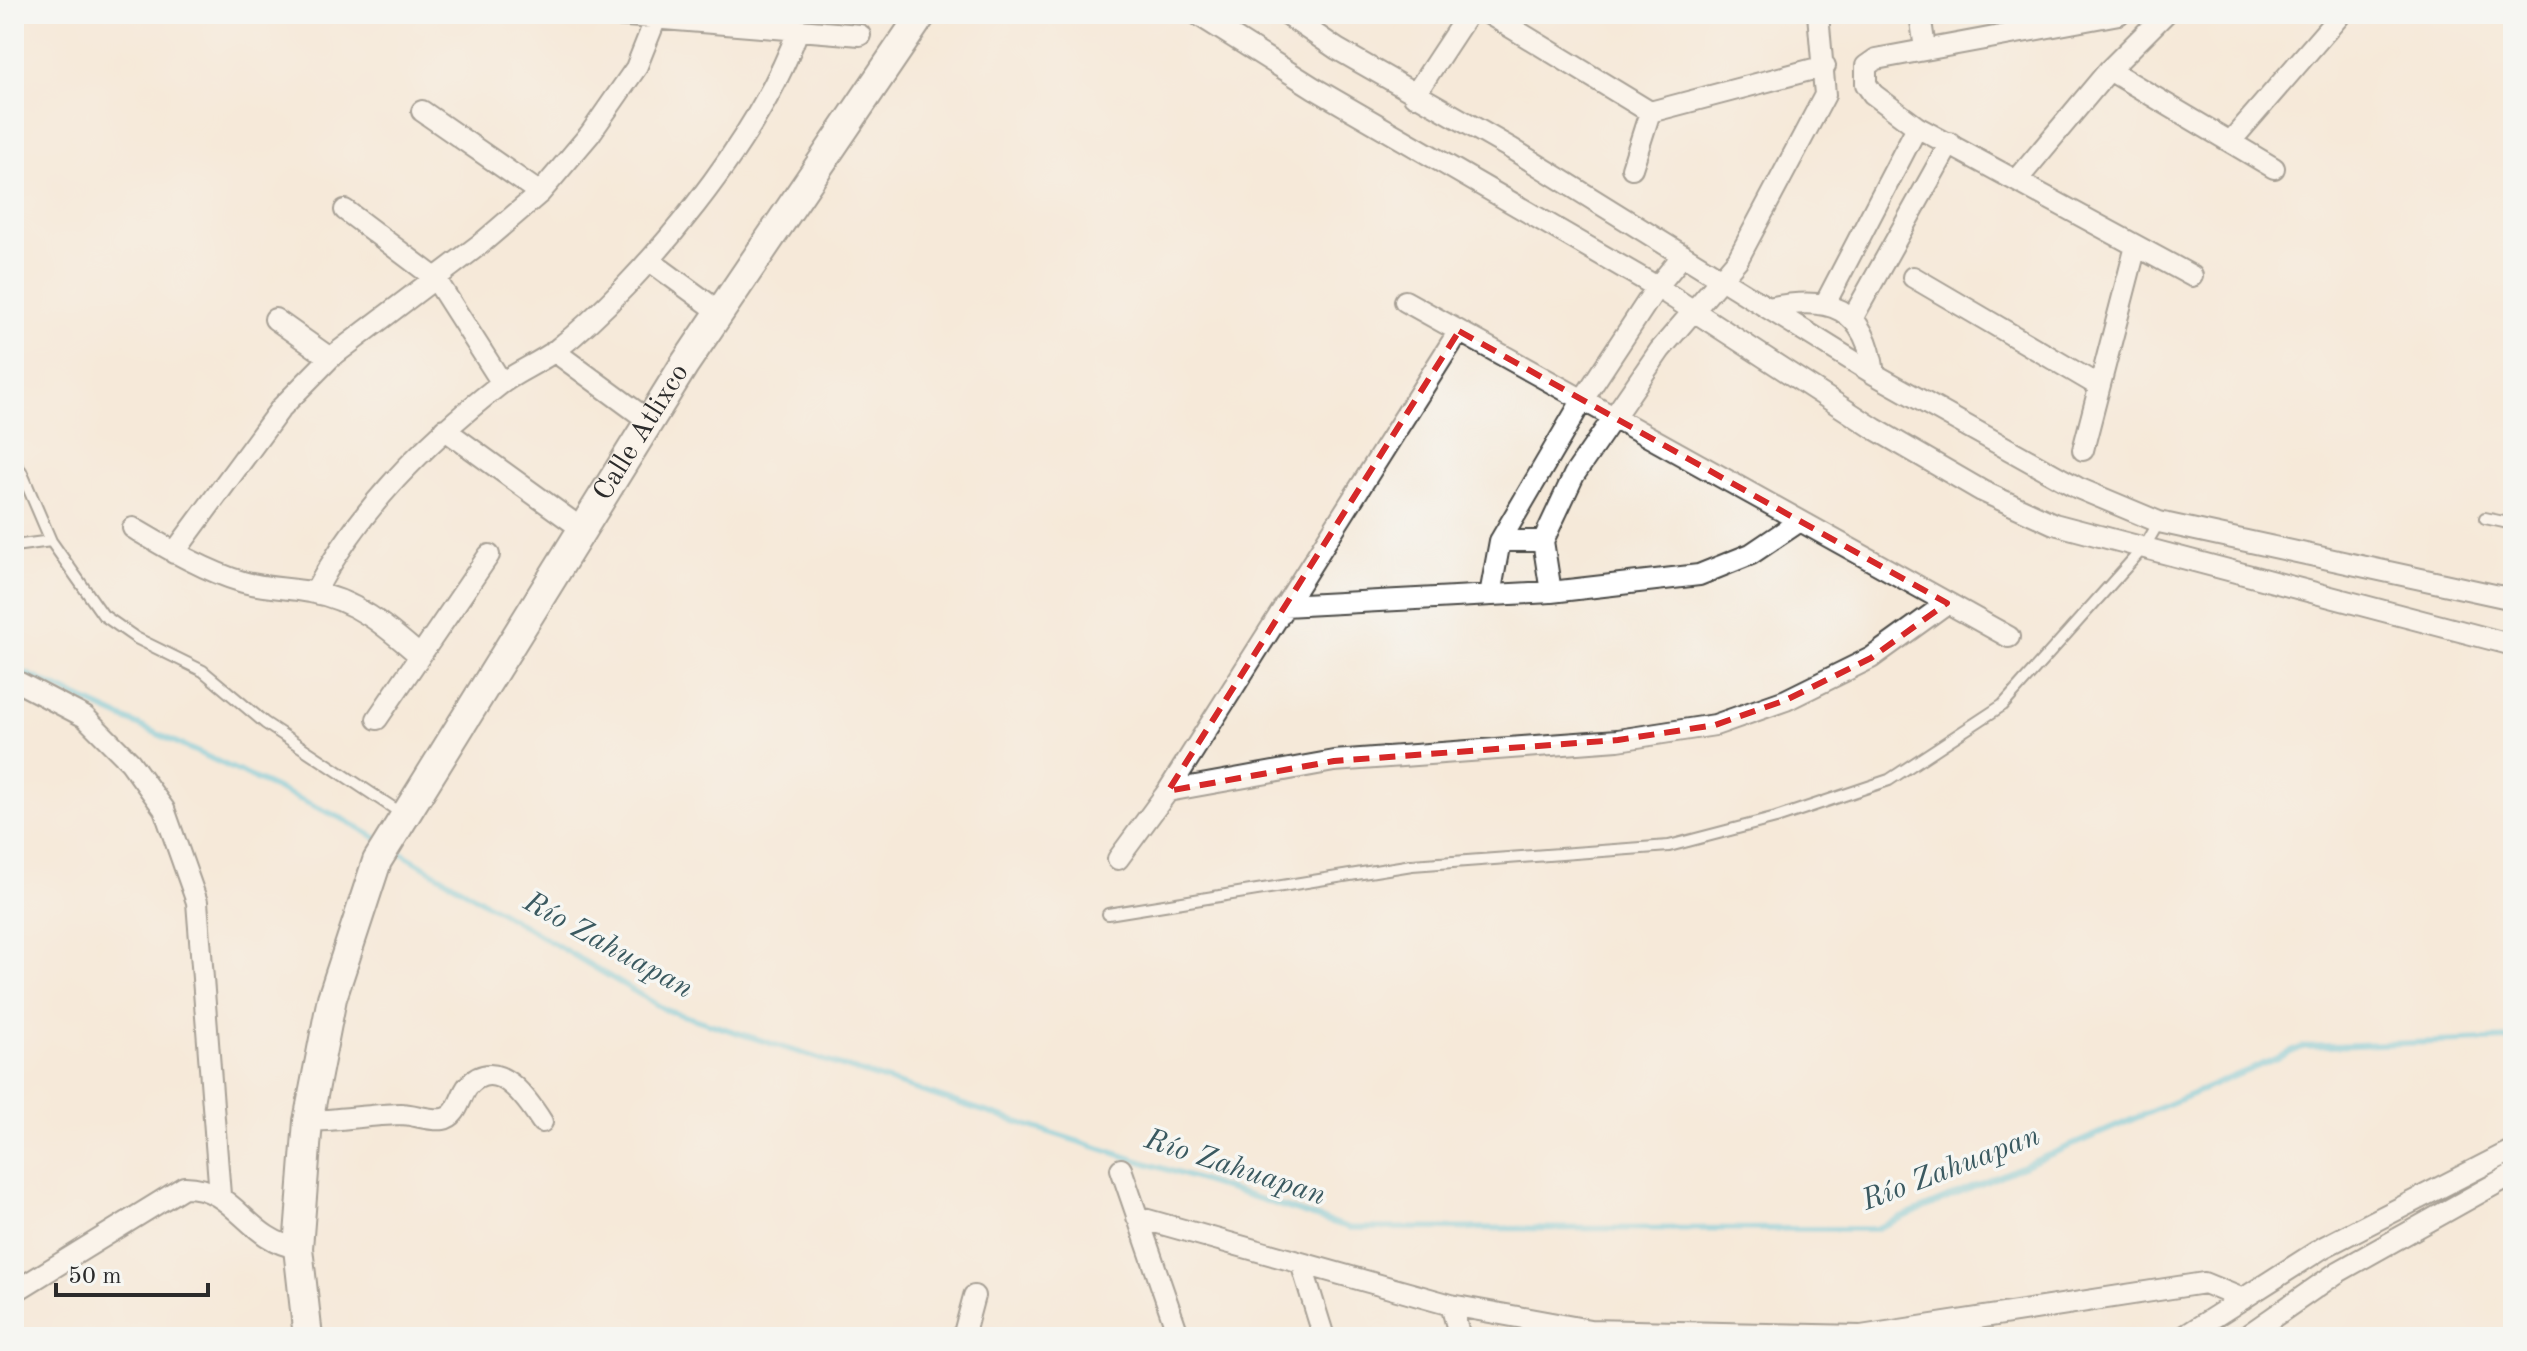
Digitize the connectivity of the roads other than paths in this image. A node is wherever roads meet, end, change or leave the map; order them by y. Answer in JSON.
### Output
{"nodes":[{"id":1,"x":603,"y":14,"type":"edge"},
{"id":2,"x":922,"y":14,"type":"edge"},
{"id":3,"x":1197,"y":14,"type":"edge"},
{"id":4,"x":1286,"y":14,"type":"edge"},
{"id":5,"x":1468,"y":14,"type":"edge"},
{"id":6,"x":1489,"y":14,"type":"edge"},
{"id":7,"x":1818,"y":14,"type":"edge"},
{"id":8,"x":1920,"y":14,"type":"edge"},
{"id":9,"x":2119,"y":14,"type":"edge"},
{"id":10,"x":2165,"y":14,"type":"edge"},
{"id":11,"x":2341,"y":14,"type":"edge"},
{"id":12,"x":656,"y":18,"type":"junction"},
{"id":13,"x":711,"y":18,"type":"edge"},
{"id":14,"x":736,"y":19,"type":"edge"},
{"id":15,"x":798,"y":30,"type":"junction"},
{"id":16,"x":860,"y":35,"type":"dead end"},
{"id":17,"x":1925,"y":49,"type":"junction"},
{"id":18,"x":1825,"y":66,"type":"junction"},
{"id":19,"x":2109,"y":70,"type":"junction"},
{"id":20,"x":1414,"y":96,"type":"junction"},
{"id":21,"x":422,"y":111,"type":"dead end"},
{"id":22,"x":1650,"y":112,"type":"junction"},
{"id":23,"x":1917,"y":127,"type":"junction"},
{"id":24,"x":2231,"y":141,"type":"junction"},
{"id":25,"x":1950,"y":143,"type":"junction"},
{"id":26,"x":1632,"y":168,"type":"dead end"},
{"id":27,"x":2274,"y":168,"type":"dead end"},
{"id":28,"x":2017,"y":180,"type":"junction"},
{"id":29,"x":540,"y":193,"type":"junction"},
{"id":30,"x":345,"y":210,"type":"dead end"},
{"id":31,"x":2136,"y":246,"type":"junction"},
{"id":32,"x":1683,"y":255,"type":"junction"},
{"id":33,"x":650,"y":261,"type":"junction"},
{"id":34,"x":2192,"y":276,"type":"dead end"},
{"id":35,"x":1913,"y":277,"type":"dead end"},
{"id":36,"x":435,"y":278,"type":"junction"},
{"id":37,"x":1720,"y":278,"type":"junction"},
{"id":38,"x":1657,"y":287,"type":"junction"},
{"id":39,"x":1405,"y":301,"type":"dead end"},
{"id":40,"x":1826,"y":302,"type":"junction"},
{"id":41,"x":710,"y":305,"type":"dead end"},
{"id":42,"x":1768,"y":308,"type":"junction"},
{"id":43,"x":1694,"y":310,"type":"junction"},
{"id":44,"x":275,"y":319,"type":"dead end"},
{"id":45,"x":1852,"y":319,"type":"junction"},
{"id":46,"x":1629,"y":330,"type":"junction"},
{"id":47,"x":1459,"y":331,"type":"junction"},
{"id":48,"x":1660,"y":350,"type":"junction"},
{"id":49,"x":554,"y":351,"type":"junction"},
{"id":50,"x":330,"y":358,"type":"junction"},
{"id":51,"x":1874,"y":374,"type":"junction"},
{"id":52,"x":502,"y":383,"type":"junction"},
{"id":53,"x":2099,"y":386,"type":"junction"},
{"id":54,"x":1582,"y":401,"type":"junction"},
{"id":55,"x":641,"y":415,"type":"dead end"},
{"id":56,"x":1615,"y":419,"type":"junction"},
{"id":57,"x":444,"y":429,"type":"junction"},
{"id":58,"x":2083,"y":450,"type":"dead end"},
{"id":59,"x":14,"y":463,"type":"edge"},
{"id":60,"x":1543,"y":469,"type":"junction"},
{"id":61,"x":1574,"y":475,"type":"junction"},
{"id":62,"x":2485,"y":518,"type":"dead end"},
{"id":63,"x":571,"y":521,"type":"dead end"},
{"id":64,"x":1800,"y":521,"type":"junction"},
{"id":65,"x":2159,"y":522,"type":"junction"},
{"id":66,"x":2513,"y":524,"type":"edge"},
{"id":67,"x":133,"y":528,"type":"dead end"},
{"id":68,"x":51,"y":541,"type":"junction"},
{"id":69,"x":1500,"y":541,"type":"junction"},
{"id":70,"x":1543,"y":541,"type":"junction"},
{"id":71,"x":14,"y":546,"type":"edge"},
{"id":72,"x":2145,"y":546,"type":"junction"},
{"id":73,"x":174,"y":553,"type":"junction"},
{"id":74,"x":489,"y":555,"type":"dead end"},
{"id":75,"x":315,"y":592,"type":"junction"},
{"id":76,"x":1551,"y":592,"type":"junction"},
{"id":77,"x":1490,"y":595,"type":"junction"},
{"id":78,"x":2513,"y":599,"type":"edge"},
{"id":79,"x":1947,"y":603,"type":"junction"},
{"id":80,"x":1284,"y":606,"type":"junction"},
{"id":81,"x":2009,"y":637,"type":"dead end"},
{"id":82,"x":2513,"y":645,"type":"edge"},
{"id":83,"x":420,"y":656,"type":"junction"},
{"id":84,"x":14,"y":680,"type":"edge"},
{"id":85,"x":377,"y":719,"type":"dead end"},
{"id":86,"x":1168,"y":791,"type":"junction"},
{"id":87,"x":399,"y":826,"type":"junction"},
{"id":88,"x":1118,"y":859,"type":"dead end"},
{"id":89,"x":1108,"y":914,"type":"dead end"},
{"id":90,"x":308,"y":1121,"type":"junction"},
{"id":91,"x":542,"y":1122,"type":"dead end"},
{"id":92,"x":2513,"y":1150,"type":"edge"},
{"id":93,"x":1121,"y":1169,"type":"dead end"},
{"id":94,"x":2513,"y":1174,"type":"edge"},
{"id":95,"x":220,"y":1195,"type":"junction"},
{"id":96,"x":2425,"y":1196,"type":"junction"},
{"id":97,"x":2439,"y":1216,"type":"junction"},
{"id":98,"x":1137,"y":1217,"type":"junction"},
{"id":99,"x":2324,"y":1247,"type":"junction"},
{"id":100,"x":298,"y":1248,"type":"junction"},
{"id":101,"x":1301,"y":1263,"type":"junction"},
{"id":102,"x":2338,"y":1272,"type":"junction"},
{"id":103,"x":14,"y":1292,"type":"edge"},
{"id":104,"x":974,"y":1296,"type":"dead end"},
{"id":105,"x":2243,"y":1299,"type":"junction"},
{"id":106,"x":1451,"y":1305,"type":"junction"},
{"id":107,"x":1987,"y":1327,"type":"edge"},
{"id":108,"x":1591,"y":1334,"type":"edge"},
{"id":109,"x":1724,"y":1335,"type":"edge"},
{"id":110,"x":308,"y":1337,"type":"edge"},
{"id":111,"x":963,"y":1337,"type":"edge"},
{"id":112,"x":1179,"y":1337,"type":"edge"},
{"id":113,"x":1324,"y":1337,"type":"edge"},
{"id":114,"x":1460,"y":1337,"type":"edge"},
{"id":115,"x":1861,"y":1337,"type":"edge"},
{"id":116,"x":2183,"y":1337,"type":"edge"},
{"id":117,"x":2245,"y":1337,"type":"edge"}],
"edges":[{"from":1,"to":12,"type":"street"},
{"from":2,"to":87,"type":"street","name":"Calle Atlixco"},
{"from":3,"to":38,"type":"street"},
{"from":4,"to":20,"type":"street"},
{"from":5,"to":20,"type":"street"},
{"from":6,"to":22,"type":"street"},
{"from":7,"to":18,"type":"street"},
{"from":8,"to":17,"type":"street"},
{"from":9,"to":17,"type":"street"},
{"from":10,"to":19,"type":"street"},
{"from":11,"to":24,"type":"street"},
{"from":12,"to":13,"type":"street"},
{"from":12,"to":29,"type":"street"},
{"from":13,"to":14,"type":"street"},
{"from":14,"to":15,"type":"street"},
{"from":15,"to":16,"type":"street"},
{"from":15,"to":33,"type":"street"},
{"from":17,"to":23,"type":"street"},
{"from":18,"to":22,"type":"street"},
{"from":18,"to":37,"type":"street"},
{"from":19,"to":24,"type":"street"},
{"from":19,"to":28,"type":"street"},
{"from":20,"to":32,"type":"street"},
{"from":21,"to":29,"type":"street"},
{"from":22,"to":26,"type":"street"},
{"from":23,"to":25,"type":"street"},
{"from":23,"to":40,"type":"street"},
{"from":24,"to":27,"type":"street"},
{"from":25,"to":28,"type":"street"},
{"from":25,"to":45,"type":"street"},
{"from":28,"to":31,"type":"street"},
{"from":29,"to":36,"type":"street"},
{"from":30,"to":36,"type":"street"},
{"from":31,"to":34,"type":"street"},
{"from":31,"to":53,"type":"street"},
{"from":32,"to":37,"type":"street"},
{"from":32,"to":38,"type":"street"},
{"from":33,"to":41,"type":"street"},
{"from":33,"to":49,"type":"street"},
{"from":35,"to":53,"type":"street"},
{"from":36,"to":50,"type":"street"},
{"from":36,"to":52,"type":"street"},
{"from":37,"to":42,"type":"street"},
{"from":37,"to":43,"type":"street"},
{"from":38,"to":43,"type":"street"},
{"from":38,"to":46,"type":"street"},
{"from":39,"to":47,"type":"street"},
{"from":40,"to":42,"type":"street"},
{"from":40,"to":45,"type":"street"},
{"from":42,"to":51,"type":"street"},
{"from":43,"to":48,"type":"street"},
{"from":43,"to":72,"type":"street"},
{"from":44,"to":50,"type":"street"},
{"from":45,"to":51,"type":"street"},
{"from":46,"to":48,"type":"street"},
{"from":46,"to":54,"type":"street"},
{"from":47,"to":54,"type":"street"},
{"from":47,"to":80,"type":"street"},
{"from":48,"to":56,"type":"street"},
{"from":49,"to":52,"type":"street"},
{"from":49,"to":55,"type":"street"},
{"from":50,"to":73,"type":"street"},
{"from":51,"to":65,"type":"street"},
{"from":52,"to":57,"type":"street"},
{"from":53,"to":58,"type":"street"},
{"from":54,"to":56,"type":"street"},
{"from":54,"to":60,"type":"street"},
{"from":56,"to":61,"type":"street"},
{"from":56,"to":64,"type":"street"},
{"from":57,"to":63,"type":"street"},
{"from":57,"to":75,"type":"street"},
{"from":59,"to":68,"type":"lane"},
{"from":60,"to":61,"type":"street"},
{"from":60,"to":69,"type":"street"},
{"from":61,"to":70,"type":"street"},
{"from":62,"to":66,"type":"lane"},
{"from":64,"to":76,"type":"street"},
{"from":64,"to":79,"type":"street"},
{"from":65,"to":72,"type":"lane"},
{"from":65,"to":78,"type":"street"},
{"from":67,"to":73,"type":"street"},
{"from":68,"to":71,"type":"lane"},
{"from":68,"to":87,"type":"lane"},
{"from":69,"to":70,"type":"street"},
{"from":69,"to":77,"type":"street"},
{"from":70,"to":76,"type":"street"},
{"from":72,"to":82,"type":"street"},
{"from":72,"to":89,"type":"lane"},
{"from":73,"to":75,"type":"street"},
{"from":74,"to":83,"type":"street"},
{"from":75,"to":83,"type":"street"},
{"from":76,"to":77,"type":"street"},
{"from":77,"to":80,"type":"street"},
{"from":79,"to":81,"type":"street"},
{"from":79,"to":86,"type":"street"},
{"from":80,"to":86,"type":"street"},
{"from":83,"to":85,"type":"street"},
{"from":84,"to":95,"type":"street"},
{"from":86,"to":88,"type":"street"},
{"from":87,"to":90,"type":"street","name":"Calle Atlixco"},
{"from":90,"to":91,"type":"street"},
{"from":90,"to":100,"type":"street","name":"Calle Atlixco"},
{"from":92,"to":96,"type":"street"},
{"from":93,"to":98,"type":"street"},
{"from":94,"to":97,"type":"street"},
{"from":95,"to":100,"type":"street"},
{"from":95,"to":103,"type":"street"},
{"from":96,"to":97,"type":"street"},
{"from":96,"to":99,"type":"street"},
{"from":97,"to":102,"type":"street"},
{"from":98,"to":101,"type":"street"},
{"from":98,"to":112,"type":"street"},
{"from":99,"to":102,"type":"street"},
{"from":99,"to":105,"type":"street"},
{"from":100,"to":110,"type":"street","name":"Calle Atlixco"},
{"from":101,"to":106,"type":"street"},
{"from":101,"to":113,"type":"street"},
{"from":102,"to":117,"type":"street"},
{"from":104,"to":111,"type":"street"},
{"from":105,"to":107,"type":"street"},
{"from":105,"to":116,"type":"street"},
{"from":106,"to":108,"type":"street"},
{"from":106,"to":114,"type":"street"},
{"from":107,"to":115,"type":"street"},
{"from":108,"to":109,"type":"street"},
{"from":109,"to":115,"type":"street"}]}
